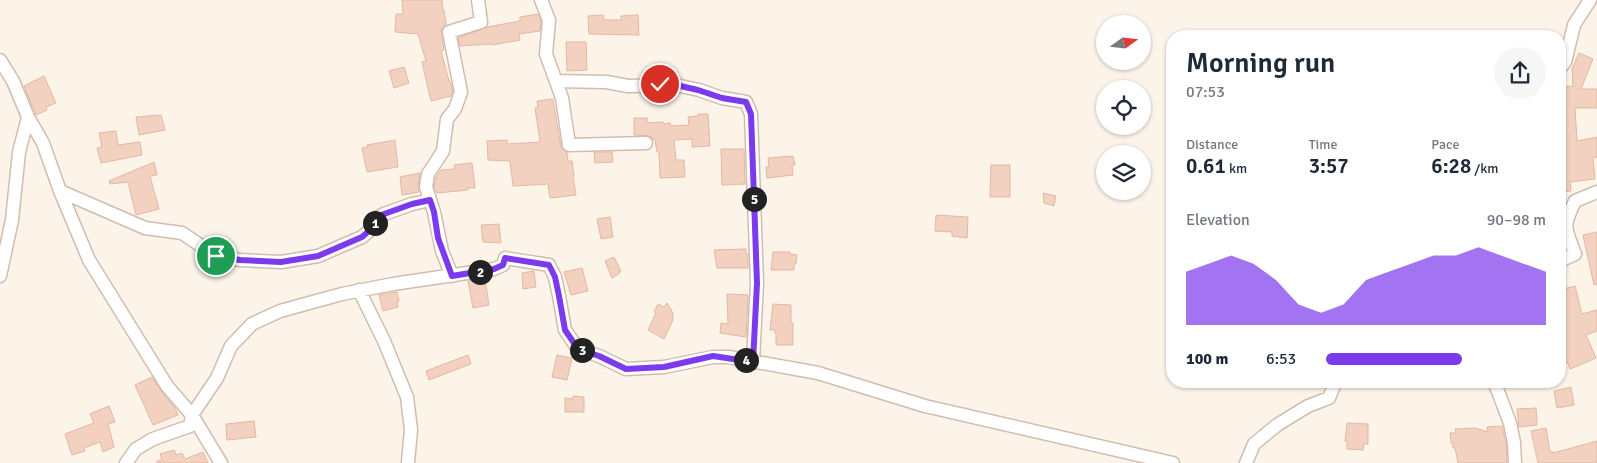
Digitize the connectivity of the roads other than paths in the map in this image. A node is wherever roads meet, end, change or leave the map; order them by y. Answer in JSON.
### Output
{"nodes":[{"id":1,"x":478,"y":0,"type":"edge"},
{"id":2,"x":541,"y":0,"type":"edge"},
{"id":3,"x":1590,"y":0,"type":"edge"},
{"id":4,"x":1566,"y":58,"type":"edge"},
{"id":5,"x":0,"y":60,"type":"edge"},
{"id":6,"x":556,"y":82,"type":"junction"},
{"id":7,"x":28,"y":117,"type":"junction"},
{"id":8,"x":646,"y":143,"type":"dead end"},
{"id":9,"x":60,"y":191,"type":"junction"},
{"id":10,"x":1597,"y":192,"type":"edge"},
{"id":11,"x":430,"y":200,"type":"junction"},
{"id":12,"x":1566,"y":223,"type":"edge"},
{"id":13,"x":1566,"y":230,"type":"edge"},
{"id":14,"x":1566,"y":258,"type":"edge"},
{"id":15,"x":0,"y":276,"type":"edge"},
{"id":16,"x":452,"y":276,"type":"junction"},
{"id":17,"x":359,"y":290,"type":"junction"},
{"id":18,"x":753,"y":362,"type":"junction"},
{"id":19,"x":1333,"y":388,"type":"edge"},
{"id":20,"x":1497,"y":388,"type":"edge"},
{"id":21,"x":192,"y":416,"type":"junction"},
{"id":22,"x":408,"y":462,"type":"edge"},
{"id":23,"x":126,"y":463,"type":"edge"},
{"id":24,"x":221,"y":463,"type":"edge"},
{"id":25,"x":1173,"y":463,"type":"edge"},
{"id":26,"x":1246,"y":463,"type":"edge"},
{"id":27,"x":1515,"y":463,"type":"edge"}],
"edges":[{"from":1,"to":11,"type":"street"},
{"from":2,"to":6,"type":"street"},
{"from":3,"to":4,"type":"street"},
{"from":5,"to":7,"type":"street"},
{"from":6,"to":8,"type":"street"},
{"from":6,"to":18,"type":"street"},
{"from":7,"to":9,"type":"street"},
{"from":7,"to":15,"type":"street"},
{"from":9,"to":11,"type":"street"},
{"from":9,"to":21,"type":"street"},
{"from":10,"to":12,"type":"street"},
{"from":11,"to":16,"type":"street"},
{"from":13,"to":14,"type":"street"},
{"from":16,"to":17,"type":"street"},
{"from":16,"to":18,"type":"street"},
{"from":17,"to":21,"type":"street"},
{"from":17,"to":22,"type":"street"},
{"from":18,"to":25,"type":"street"},
{"from":19,"to":26,"type":"street"},
{"from":20,"to":27,"type":"street"},
{"from":21,"to":23,"type":"street"},
{"from":21,"to":24,"type":"street"}]}
